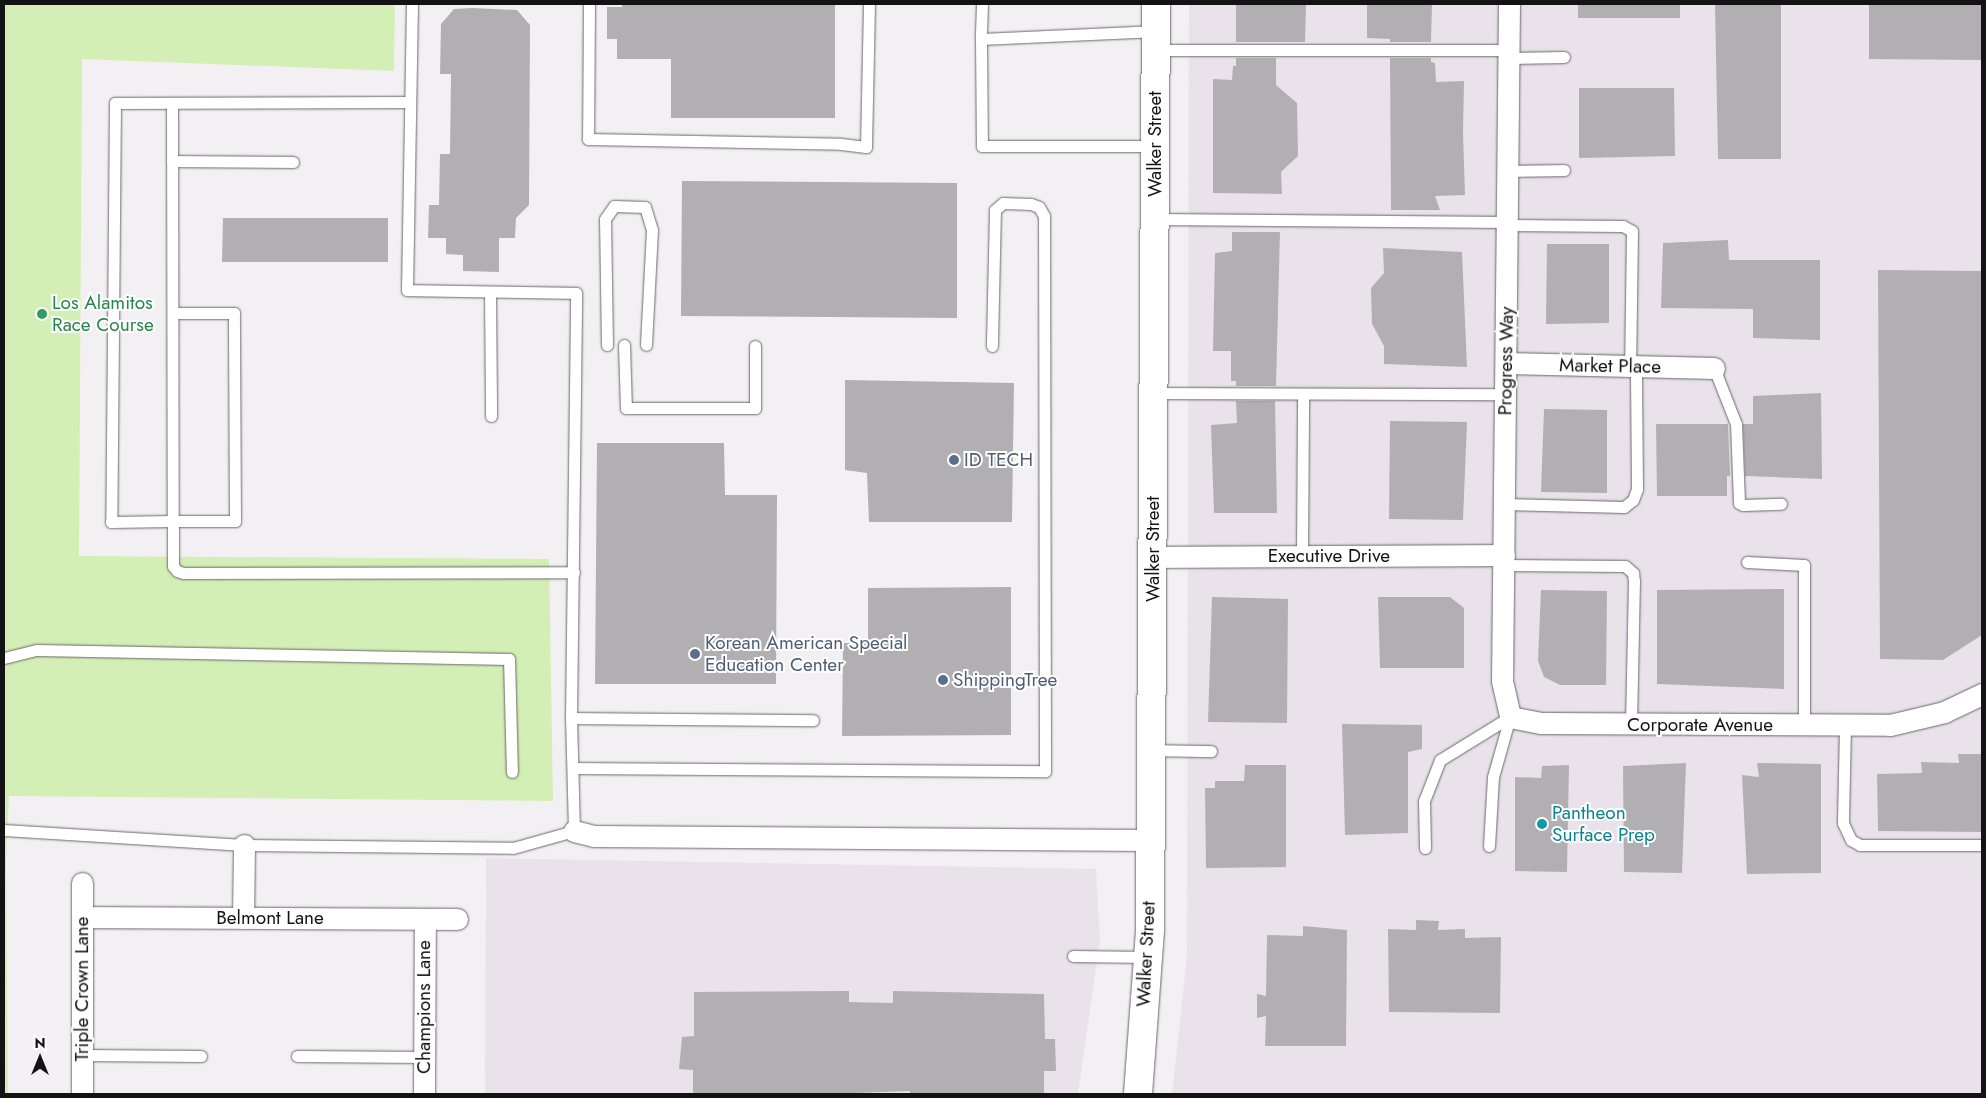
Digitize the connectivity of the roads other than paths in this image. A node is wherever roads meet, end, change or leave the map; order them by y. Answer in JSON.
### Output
{"nodes":[{"id":1,"x":412,"y":4,"type":"edge"},
{"id":2,"x":589,"y":4,"type":"edge"},
{"id":3,"x":869,"y":4,"type":"edge"},
{"id":4,"x":982,"y":4,"type":"edge"},
{"id":5,"x":1156,"y":4,"type":"edge"},
{"id":6,"x":1509,"y":4,"type":"edge"},
{"id":7,"x":981,"y":38,"type":"junction"},
{"id":8,"x":1156,"y":40,"type":"junction"},
{"id":9,"x":1510,"y":54,"type":"junction"},
{"id":10,"x":1564,"y":57,"type":"dead end"},
{"id":11,"x":410,"y":102,"type":"junction"},
{"id":12,"x":172,"y":103,"type":"junction"},
{"id":13,"x":1155,"y":146,"type":"junction"},
{"id":14,"x":172,"y":161,"type":"junction"},
{"id":15,"x":293,"y":162,"type":"dead end"},
{"id":16,"x":1564,"y":170,"type":"dead end"},
{"id":17,"x":1509,"y":171,"type":"junction"},
{"id":18,"x":1154,"y":219,"type":"junction"},
{"id":19,"x":1508,"y":224,"type":"junction"},
{"id":20,"x":490,"y":292,"type":"junction"},
{"id":21,"x":173,"y":313,"type":"junction"},
{"id":22,"x":607,"y":345,"type":"dead end"},
{"id":23,"x":624,"y":345,"type":"dead end"},
{"id":24,"x":646,"y":345,"type":"dead end"},
{"id":25,"x":755,"y":346,"type":"dead end"},
{"id":26,"x":992,"y":346,"type":"dead end"},
{"id":27,"x":1506,"y":363,"type":"junction"},
{"id":28,"x":1633,"y":366,"type":"junction"},
{"id":29,"x":1714,"y":368,"type":"joint"},
{"id":30,"x":1154,"y":393,"type":"junction"},
{"id":31,"x":1303,"y":394,"type":"junction"},
{"id":32,"x":1506,"y":394,"type":"junction"},
{"id":33,"x":491,"y":416,"type":"dead end"},
{"id":34,"x":1504,"y":504,"type":"junction"},
{"id":35,"x":1781,"y":504,"type":"dead end"},
{"id":36,"x":173,"y":521,"type":"junction"},
{"id":37,"x":1302,"y":556,"type":"junction"},
{"id":38,"x":1154,"y":557,"type":"junction"},
{"id":39,"x":1504,"y":560,"type":"junction"},
{"id":40,"x":1747,"y":562,"type":"dead end"},
{"id":41,"x":574,"y":572,"type":"junction"},
{"id":42,"x":4,"y":658,"type":"edge"},
{"id":43,"x":1982,"y":694,"type":"edge"},
{"id":44,"x":1510,"y":717,"type":"junction"},
{"id":45,"x":571,"y":718,"type":"junction"},
{"id":46,"x":813,"y":720,"type":"dead end"},
{"id":47,"x":1631,"y":725,"type":"junction"},
{"id":48,"x":1804,"y":725,"type":"junction"},
{"id":49,"x":1846,"y":726,"type":"junction"},
{"id":50,"x":1151,"y":750,"type":"junction"},
{"id":51,"x":1211,"y":751,"type":"dead end"},
{"id":52,"x":573,"y":768,"type":"junction"},
{"id":53,"x":512,"y":772,"type":"dead end"},
{"id":54,"x":4,"y":830,"type":"edge"},
{"id":55,"x":574,"y":830,"type":"junction"},
{"id":56,"x":1150,"y":840,"type":"junction"},
{"id":57,"x":244,"y":845,"type":"junction"},
{"id":58,"x":1982,"y":845,"type":"edge"},
{"id":59,"x":1489,"y":846,"type":"dead end"},
{"id":60,"x":1426,"y":848,"type":"dead end"},
{"id":61,"x":82,"y":883,"type":"dead end"},
{"id":62,"x":82,"y":917,"type":"junction"},
{"id":63,"x":243,"y":918,"type":"junction"},
{"id":64,"x":425,"y":919,"type":"junction"},
{"id":65,"x":457,"y":919,"type":"dead end"},
{"id":66,"x":1073,"y":956,"type":"dead end"},
{"id":67,"x":1148,"y":957,"type":"junction"},
{"id":68,"x":82,"y":1055,"type":"junction"},
{"id":69,"x":202,"y":1056,"type":"dead end"},
{"id":70,"x":298,"y":1056,"type":"dead end"},
{"id":71,"x":424,"y":1057,"type":"junction"},
{"id":72,"x":82,"y":1094,"type":"edge"},
{"id":73,"x":424,"y":1094,"type":"edge"},
{"id":74,"x":1138,"y":1094,"type":"edge"}],
"edges":[{"from":1,"to":11,"type":"lane"},
{"from":2,"to":3,"type":"lane"},
{"from":4,"to":7,"type":"lane"},
{"from":5,"to":8,"type":"main road","name":"Walker Street"},
{"from":6,"to":9,"type":"street","name":"Progress Way"},
{"from":7,"to":8,"type":"lane"},
{"from":7,"to":13,"type":"lane"},
{"from":8,"to":9,"type":"lane"},
{"from":8,"to":13,"type":"main road","name":"Walker Street"},
{"from":9,"to":10,"type":"lane"},
{"from":9,"to":17,"type":"street","name":"Progress Way"},
{"from":11,"to":12,"type":"lane"},
{"from":11,"to":20,"type":"lane"},
{"from":12,"to":14,"type":"lane"},
{"from":12,"to":36,"type":"lane"},
{"from":13,"to":18,"type":"main road","name":"Walker Street"},
{"from":14,"to":15,"type":"lane"},
{"from":14,"to":21,"type":"lane"},
{"from":16,"to":17,"type":"lane"},
{"from":17,"to":19,"type":"street","name":"Progress Way"},
{"from":18,"to":19,"type":"lane"},
{"from":18,"to":30,"type":"main road","name":"Walker Street"},
{"from":19,"to":27,"type":"street","name":"Progress Way"},
{"from":19,"to":28,"type":"lane"},
{"from":20,"to":33,"type":"lane"},
{"from":20,"to":41,"type":"lane"},
{"from":21,"to":36,"type":"lane"},
{"from":21,"to":36,"type":"lane"},
{"from":22,"to":24,"type":"lane"},
{"from":23,"to":25,"type":"lane"},
{"from":26,"to":52,"type":"lane"},
{"from":27,"to":28,"type":"street","name":"Market Place"},
{"from":27,"to":32,"type":"street","name":"Progress Way"},
{"from":28,"to":29,"type":"street","name":"Market Place"},
{"from":28,"to":34,"type":"lane"},
{"from":29,"to":35,"type":"lane"},
{"from":30,"to":31,"type":"lane"},
{"from":30,"to":38,"type":"main road","name":"Walker Street"},
{"from":31,"to":32,"type":"lane"},
{"from":31,"to":37,"type":"lane"},
{"from":32,"to":34,"type":"street","name":"Progress Way"},
{"from":34,"to":39,"type":"street","name":"Progress Way"},
{"from":36,"to":41,"type":"lane"},
{"from":37,"to":38,"type":"street","name":"Executive Drive"},
{"from":37,"to":39,"type":"street","name":"Executive Drive"},
{"from":38,"to":50,"type":"main road","name":"Walker Street"},
{"from":39,"to":44,"type":"street","name":"Progress Way"},
{"from":39,"to":47,"type":"lane"},
{"from":40,"to":48,"type":"lane"},
{"from":41,"to":45,"type":"lane"},
{"from":42,"to":53,"type":"lane"},
{"from":43,"to":49,"type":"street","name":"Corporate Avenue"},
{"from":44,"to":47,"type":"street","name":"Corporate Avenue"},
{"from":44,"to":59,"type":"lane"},
{"from":44,"to":60,"type":"lane"},
{"from":45,"to":46,"type":"lane"},
{"from":45,"to":52,"type":"lane"},
{"from":47,"to":48,"type":"street","name":"Corporate Avenue"},
{"from":48,"to":49,"type":"street","name":"Corporate Avenue"},
{"from":49,"to":58,"type":"lane"},
{"from":50,"to":51,"type":"lane"},
{"from":50,"to":56,"type":"main road","name":"Walker Street"},
{"from":52,"to":55,"type":"lane"},
{"from":54,"to":57,"type":"lane"},
{"from":55,"to":56,"type":"street"},
{"from":55,"to":57,"type":"lane"},
{"from":56,"to":67,"type":"main road","name":"Walker Street"},
{"from":57,"to":63,"type":"street"},
{"from":61,"to":62,"type":"street","name":"Triple Crown Lane"},
{"from":62,"to":63,"type":"street","name":"Belmont Lane"},
{"from":62,"to":68,"type":"street","name":"Triple Crown Lane"},
{"from":63,"to":64,"type":"street","name":"Belmont Lane"},
{"from":64,"to":65,"type":"street","name":"Belmont Lane"},
{"from":64,"to":71,"type":"street","name":"Champions Lane"},
{"from":66,"to":67,"type":"lane"},
{"from":67,"to":74,"type":"main road","name":"Walker Street"},
{"from":68,"to":69,"type":"lane"},
{"from":68,"to":72,"type":"street","name":"Triple Crown Lane"},
{"from":70,"to":71,"type":"lane"},
{"from":71,"to":73,"type":"street","name":"Champions Lane"}]}
